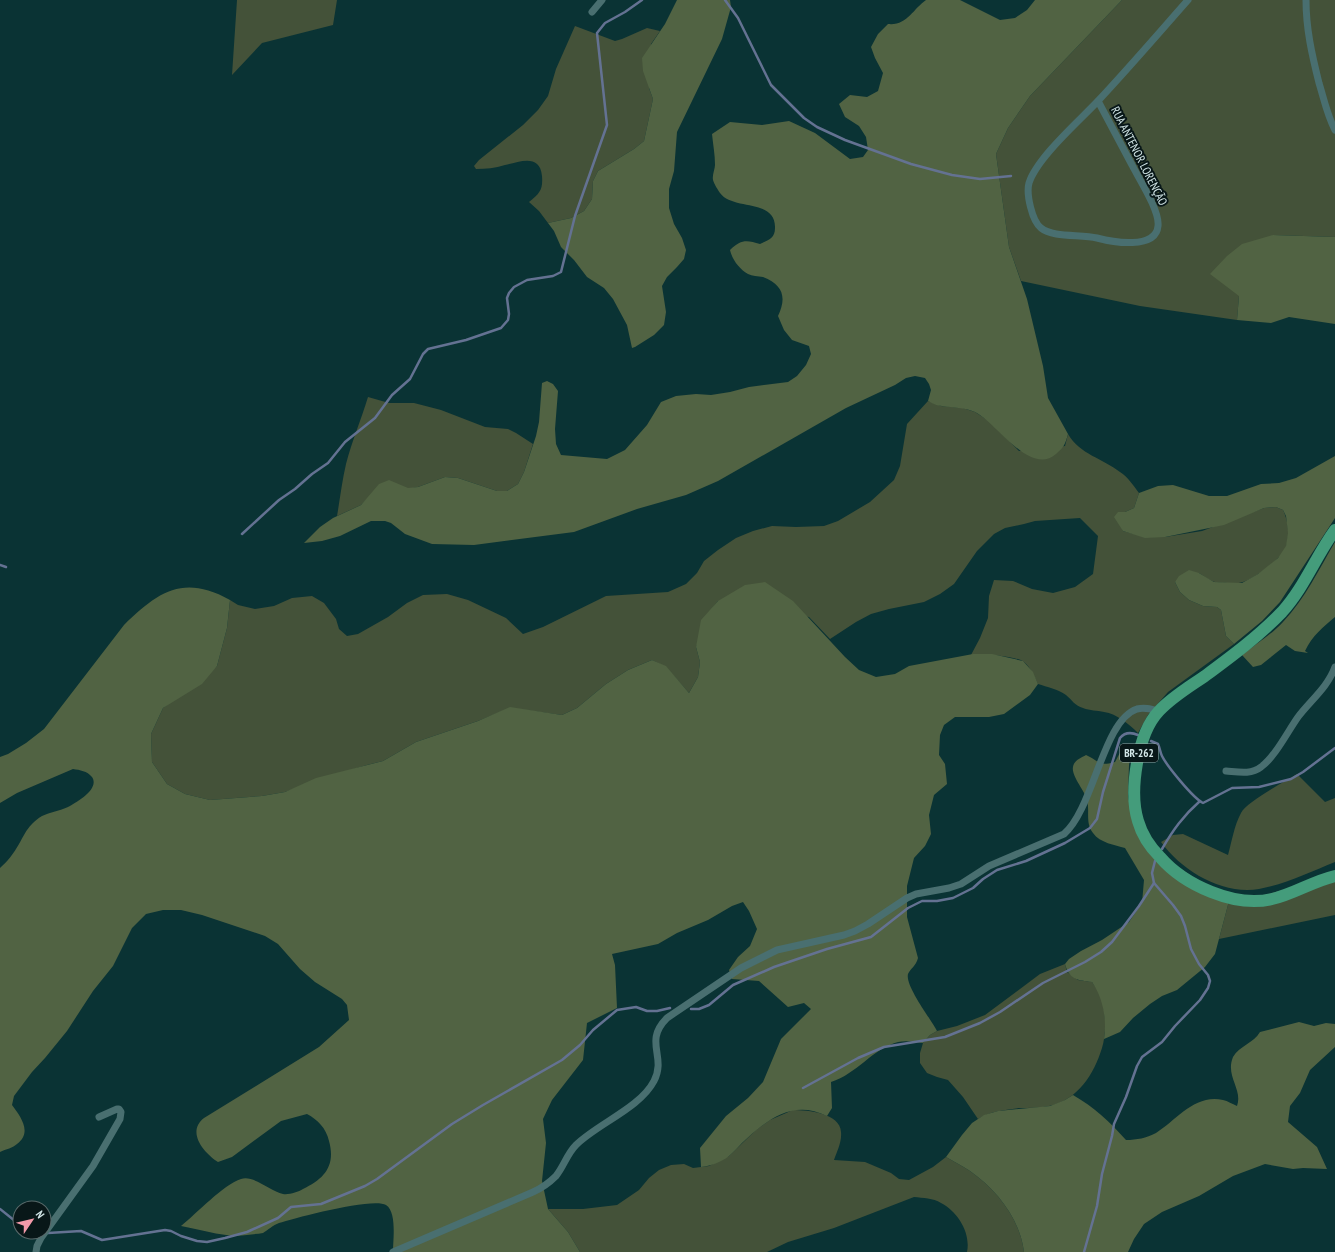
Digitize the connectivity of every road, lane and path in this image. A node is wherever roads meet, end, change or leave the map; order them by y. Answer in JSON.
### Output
{"nodes":[{"id":1,"x":602,"y":0,"type":"edge"},
{"id":2,"x":1188,"y":0,"type":"edge"},
{"id":3,"x":1306,"y":0,"type":"edge"},
{"id":4,"x":592,"y":12,"type":"dead end"},
{"id":5,"x":1098,"y":101,"type":"junction"},
{"id":6,"x":1335,"y":130,"type":"edge"},
{"id":7,"x":1335,"y":530,"type":"edge"},
{"id":8,"x":1335,"y":668,"type":"edge"},
{"id":9,"x":1158,"y":711,"type":"junction"},
{"id":10,"x":1226,"y":771,"type":"dead end"},
{"id":11,"x":1335,"y":876,"type":"edge"},
{"id":12,"x":99,"y":1117,"type":"dead end"},
{"id":13,"x":36,"y":1252,"type":"edge"},
{"id":14,"x":393,"y":1252,"type":"edge"}],
"edges":[{"from":1,"to":4,"type":"street"},
{"from":2,"to":5,"type":"street","name":"RUA ANTENOR LORENÇÃO"},
{"from":3,"to":6,"type":"street"},
{"from":5,"to":5,"type":"street","name":"RUA ANTENOR LORENÇÃO"},
{"from":7,"to":9,"type":"highway","number":"BR-262"},
{"from":8,"to":10,"type":"street"},
{"from":9,"to":11,"type":"highway","number":"BR-262"},
{"from":9,"to":14,"type":"street"},
{"from":12,"to":13,"type":"street"}]}
